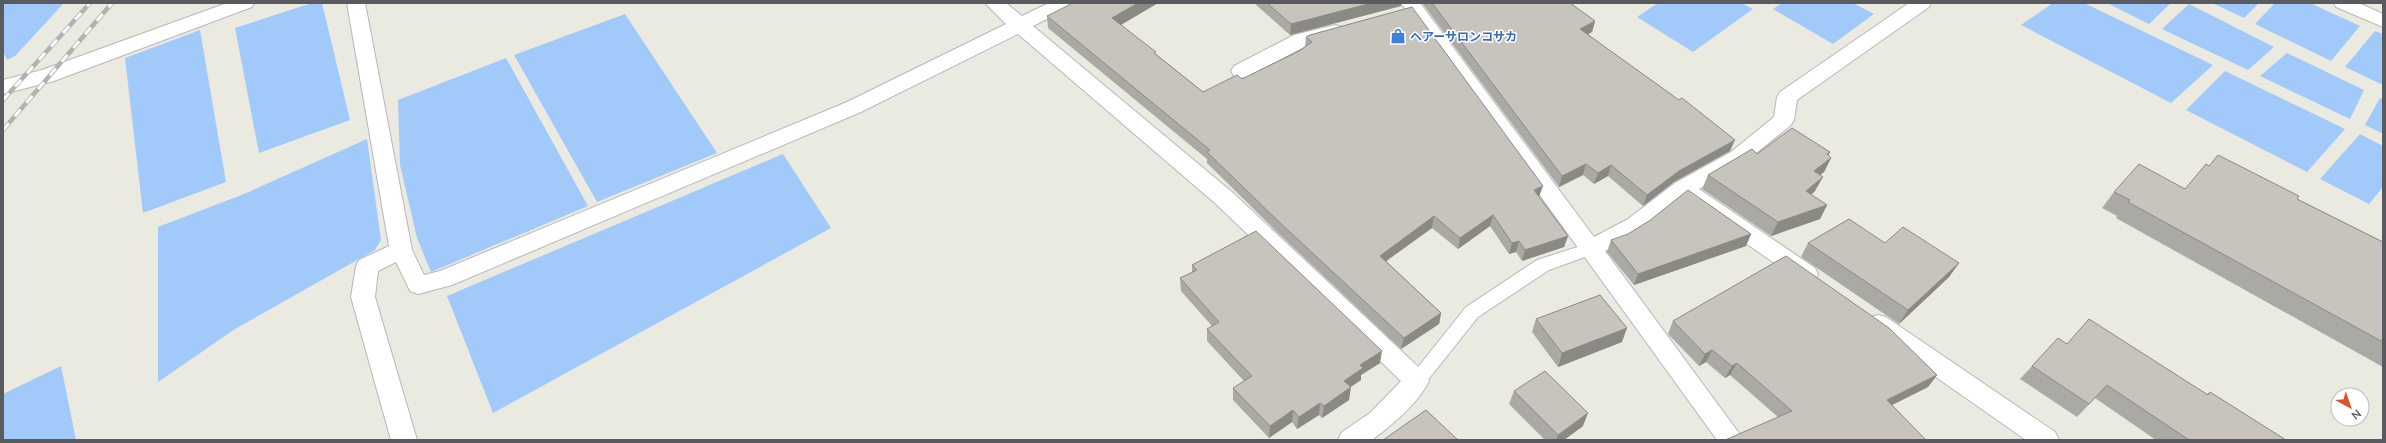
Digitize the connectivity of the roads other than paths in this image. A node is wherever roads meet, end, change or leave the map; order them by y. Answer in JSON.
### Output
{"nodes":[{"id":1,"x":245,"y":3,"type":"edge"},
{"id":2,"x":356,"y":3,"type":"edge"},
{"id":3,"x":994,"y":3,"type":"edge"},
{"id":4,"x":1064,"y":3,"type":"edge"},
{"id":5,"x":1922,"y":3,"type":"edge"},
{"id":6,"x":2343,"y":3,"type":"edge"},
{"id":7,"x":1413,"y":6,"type":"edge"},
{"id":8,"x":1392,"y":16,"type":"edge"},
{"id":9,"x":2383,"y":21,"type":"edge"},
{"id":10,"x":1019,"y":25,"type":"junction"},
{"id":11,"x":1354,"y":26,"type":"edge"},
{"id":12,"x":1241,"y":71,"type":"dead end"},
{"id":13,"x":3,"y":87,"type":"edge"},
{"id":14,"x":1683,"y":189,"type":"junction"},
{"id":15,"x":1590,"y":249,"type":"junction"},
{"id":16,"x":401,"y":250,"type":"junction"},
{"id":17,"x":1826,"y":288,"type":"edge"},
{"id":18,"x":1858,"y":310,"type":"edge"},
{"id":19,"x":1417,"y":381,"type":"junction"},
{"id":20,"x":404,"y":440,"type":"edge"},
{"id":21,"x":1351,"y":440,"type":"edge"},
{"id":22,"x":1731,"y":440,"type":"edge"},
{"id":23,"x":2046,"y":440,"type":"edge"}],
"edges":[{"from":1,"to":13,"type":"street"},
{"from":2,"to":16,"type":"street"},
{"from":3,"to":10,"type":"street"},
{"from":4,"to":10,"type":"street"},
{"from":5,"to":14,"type":"street"},
{"from":6,"to":9,"type":"street"},
{"from":7,"to":8,"type":"street"},
{"from":7,"to":15,"type":"street"},
{"from":10,"to":16,"type":"street"},
{"from":10,"to":19,"type":"street"},
{"from":11,"to":12,"type":"street"},
{"from":14,"to":15,"type":"street"},
{"from":14,"to":17,"type":"street"},
{"from":15,"to":19,"type":"lane"},
{"from":15,"to":22,"type":"street"},
{"from":16,"to":20,"type":"street"},
{"from":18,"to":23,"type":"street"},
{"from":19,"to":21,"type":"street"}]}
